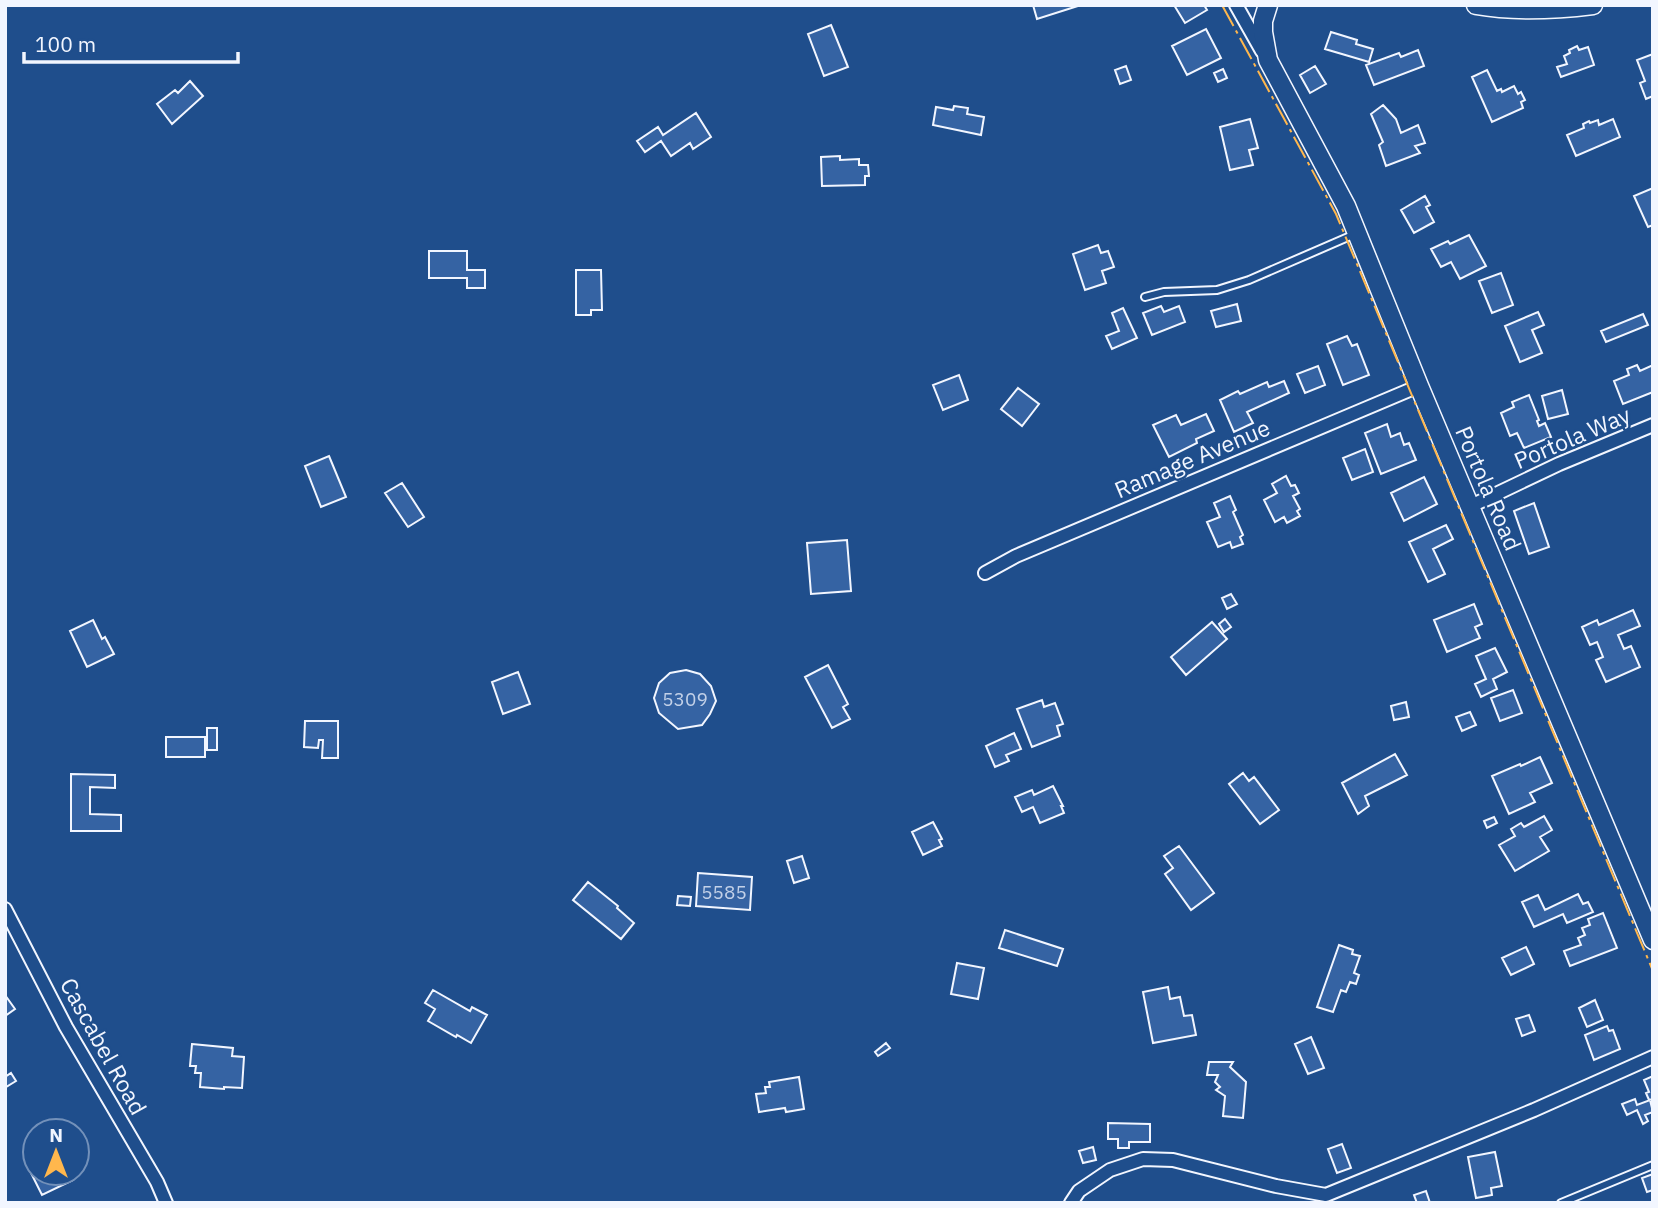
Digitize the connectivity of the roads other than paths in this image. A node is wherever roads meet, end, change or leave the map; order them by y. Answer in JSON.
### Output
{"nodes":[{"id":1,"x":1236,"y":5,"type":"edge"},
{"id":2,"x":1268,"y":5,"type":"edge"},
{"id":3,"x":1476,"y":5,"type":"edge"},
{"id":4,"x":1593,"y":5,"type":"edge"},
{"id":5,"x":1268,"y":60,"type":"junction"},
{"id":6,"x":1357,"y":234,"type":"junction"},
{"id":7,"x":1145,"y":297,"type":"dead end"},
{"id":8,"x":1419,"y":386,"type":"junction"},
{"id":9,"x":1653,"y":425,"type":"edge"},
{"id":10,"x":1471,"y":506,"type":"junction"},
{"id":11,"x":985,"y":573,"type":"dead end"},
{"id":12,"x":5,"y":909,"type":"edge"},
{"id":13,"x":1653,"y":940,"type":"edge"},
{"id":14,"x":1653,"y":1057,"type":"edge"},
{"id":15,"x":1653,"y":1165,"type":"edge"},
{"id":16,"x":166,"y":1203,"type":"edge"},
{"id":17,"x":1071,"y":1203,"type":"edge"},
{"id":18,"x":1561,"y":1203,"type":"edge"}],
"edges":[{"from":1,"to":5,"type":"street","name":"Portola Road"},
{"from":2,"to":5,"type":"street","name":"Portola Road"},
{"from":3,"to":4,"type":"street"},
{"from":5,"to":6,"type":"street","name":"Portola Road"},
{"from":6,"to":7,"type":"lane"},
{"from":6,"to":8,"type":"street","name":"Portola Road"},
{"from":8,"to":10,"type":"street","name":"Portola Road"},
{"from":8,"to":11,"type":"street","name":"Ramage Avenue"},
{"from":9,"to":10,"type":"street","name":"Portola Way"},
{"from":10,"to":13,"type":"street","name":"Portola Road"},
{"from":12,"to":16,"type":"street","name":"Cascabel Road"},
{"from":14,"to":17,"type":"street"},
{"from":15,"to":18,"type":"lane"}]}
